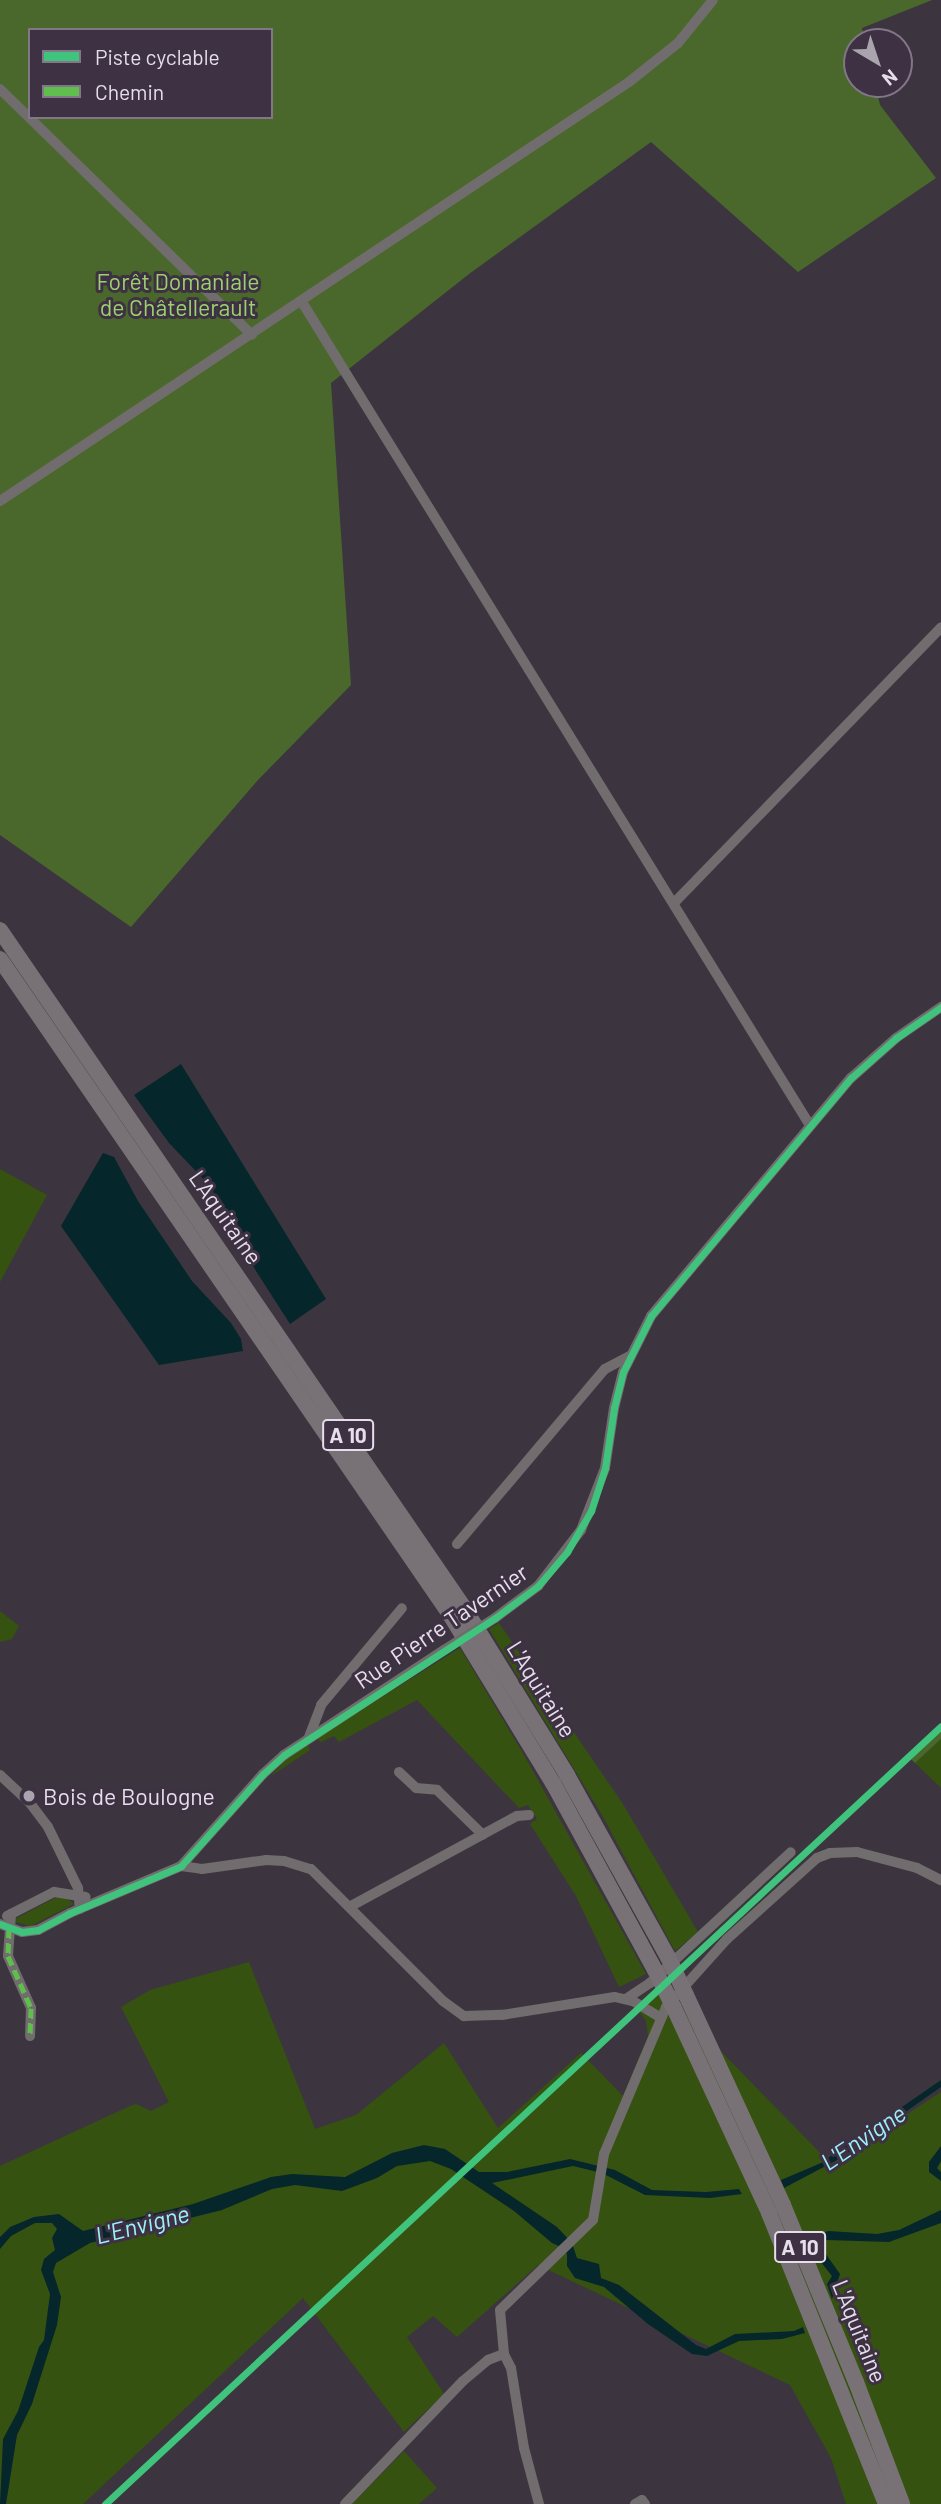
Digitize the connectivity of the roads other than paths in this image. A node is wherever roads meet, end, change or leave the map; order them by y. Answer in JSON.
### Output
{"nodes":[{"id":1,"x":713,"y":0,"type":"edge"},
{"id":2,"x":0,"y":89,"type":"edge"},
{"id":3,"x":28,"y":116,"type":"edge"},
{"id":4,"x":31,"y":119,"type":"edge"},
{"id":5,"x":302,"y":302,"type":"junction"},
{"id":6,"x":252,"y":335,"type":"junction"},
{"id":7,"x":0,"y":501,"type":"edge"},
{"id":8,"x":941,"y":627,"type":"edge"},
{"id":9,"x":674,"y":903,"type":"junction"},
{"id":10,"x":0,"y":930,"type":"edge"},
{"id":11,"x":0,"y":959,"type":"edge"},
{"id":12,"x":941,"y":1007,"type":"edge"},
{"id":13,"x":809,"y":1124,"type":"junction"},
{"id":14,"x":629,"y":1356,"type":"junction"},
{"id":15,"x":457,"y":1544,"type":"dead end"},
{"id":16,"x":402,"y":1608,"type":"dead end"},
{"id":17,"x":309,"y":1737,"type":"junction"},
{"id":18,"x":399,"y":1772,"type":"dead end"},
{"id":19,"x":0,"y":1775,"type":"edge"},
{"id":20,"x":530,"y":1815,"type":"dead end"},
{"id":21,"x":483,"y":1835,"type":"junction"},
{"id":22,"x":791,"y":1852,"type":"dead end"},
{"id":23,"x":181,"y":1866,"type":"junction"},
{"id":24,"x":941,"y":1880,"type":"edge"},
{"id":25,"x":80,"y":1896,"type":"junction"},
{"id":26,"x":103,"y":1899,"type":"junction"},
{"id":27,"x":351,"y":1906,"type":"junction"},
{"id":28,"x":80,"y":1909,"type":"junction"},
{"id":29,"x":5,"y":1921,"type":"edge"},
{"id":30,"x":625,"y":1998,"type":"junction"},
{"id":31,"x":660,"y":2017,"type":"junction"},
{"id":32,"x":30,"y":2036,"type":"dead end"},
{"id":33,"x":503,"y":2354,"type":"junction"},
{"id":34,"x":345,"y":2504,"type":"edge"},
{"id":35,"x":539,"y":2504,"type":"edge"},
{"id":36,"x":635,"y":2504,"type":"edge"},
{"id":37,"x":645,"y":2504,"type":"edge"},
{"id":38,"x":886,"y":2504,"type":"edge"},
{"id":39,"x":902,"y":2504,"type":"edge"}],
"edges":[{"from":1,"to":5,"type":"street"},
{"from":2,"to":3,"type":"street"},
{"from":4,"to":6,"type":"street"},
{"from":5,"to":6,"type":"street"},
{"from":5,"to":9,"type":"street"},
{"from":6,"to":7,"type":"street"},
{"from":8,"to":9,"type":"street"},
{"from":9,"to":13,"type":"street"},
{"from":10,"to":39,"type":"highway","name":"L'Aquitaine","number":"A 10","bridge":true},
{"from":11,"to":38,"type":"highway","name":"L'Aquitaine","number":"A 10","bridge":true},
{"from":12,"to":13,"type":"street","name":"Rue Pierre Tavernier"},
{"from":13,"to":14,"type":"street","name":"Rue Pierre Tavernier"},
{"from":14,"to":15,"type":"street"},
{"from":14,"to":17,"type":"street","name":"Rue Pierre Tavernier","bridge":true},
{"from":16,"to":17,"type":"street"},
{"from":17,"to":23,"type":"street","name":"Rue Pierre Tavernier"},
{"from":18,"to":21,"type":"street"},
{"from":19,"to":25,"type":"street"},
{"from":20,"to":21,"type":"street"},
{"from":21,"to":27,"type":"street"},
{"from":22,"to":30,"type":"street"},
{"from":23,"to":26,"type":"street","name":"Rue Pierre Tavernier"},
{"from":23,"to":27,"type":"street"},
{"from":24,"to":31,"type":"street"},
{"from":25,"to":26,"type":"street"},
{"from":25,"to":28,"type":"street"},
{"from":25,"to":29,"type":"street"},
{"from":26,"to":28,"type":"street","name":"Rue Pierre Tavernier"},
{"from":27,"to":30,"type":"street"},
{"from":28,"to":29,"type":"street","name":"Rue Pierre Tavernier"},
{"from":29,"to":32,"type":"street"},
{"from":30,"to":31,"type":"street"},
{"from":31,"to":33,"type":"street"},
{"from":33,"to":34,"type":"street"},
{"from":33,"to":35,"type":"street"},
{"from":36,"to":37,"type":"street"}]}
